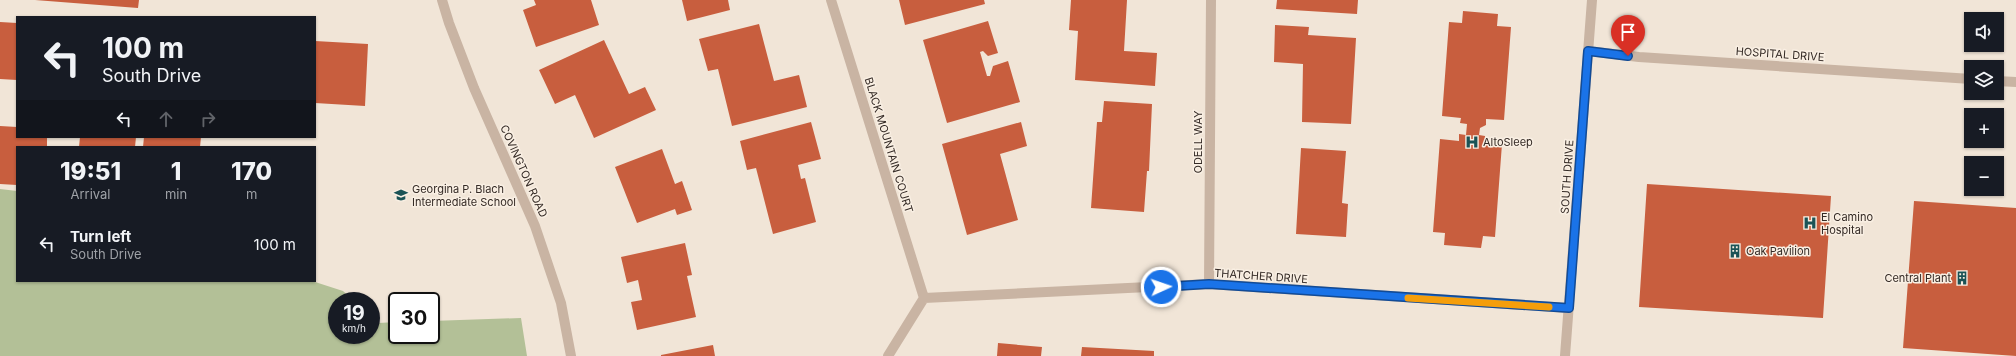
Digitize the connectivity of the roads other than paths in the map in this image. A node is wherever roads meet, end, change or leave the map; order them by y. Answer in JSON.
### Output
{"nodes":[{"id":1,"x":442,"y":0,"type":"edge"},
{"id":2,"x":832,"y":0,"type":"edge"},
{"id":3,"x":1211,"y":0,"type":"edge"},
{"id":4,"x":1592,"y":0,"type":"edge"},
{"id":5,"x":1588,"y":51,"type":"junction"},
{"id":6,"x":1964,"y":79,"type":"edge"},
{"id":7,"x":2004,"y":81,"type":"edge"},
{"id":8,"x":2016,"y":82,"type":"edge"},
{"id":9,"x":1209,"y":284,"type":"junction"},
{"id":10,"x":924,"y":298,"type":"junction"},
{"id":11,"x":1569,"y":308,"type":"junction"},
{"id":12,"x":571,"y":356,"type":"edge"},
{"id":13,"x":888,"y":356,"type":"edge"},
{"id":14,"x":1566,"y":356,"type":"edge"}],
"edges":[{"from":1,"to":12,"type":"street","name":"COVINGTON ROAD"},
{"from":2,"to":10,"type":"street","name":"BLACK MOUNTAIN COURT"},
{"from":3,"to":9,"type":"street","name":"ODELL WAY"},
{"from":4,"to":5,"type":"street","name":"SOUTH DRIVE"},
{"from":5,"to":6,"type":"street","name":"HOSPITAL DRIVE"},
{"from":5,"to":11,"type":"street","name":"SOUTH DRIVE"},
{"from":7,"to":8,"type":"street"},
{"from":9,"to":10,"type":"street","name":"THATCHER DRIVE"},
{"from":9,"to":11,"type":"street","name":"THATCHER DRIVE"},
{"from":10,"to":13,"type":"street"},
{"from":11,"to":14,"type":"street","name":"SOUTH DRIVE"}]}
